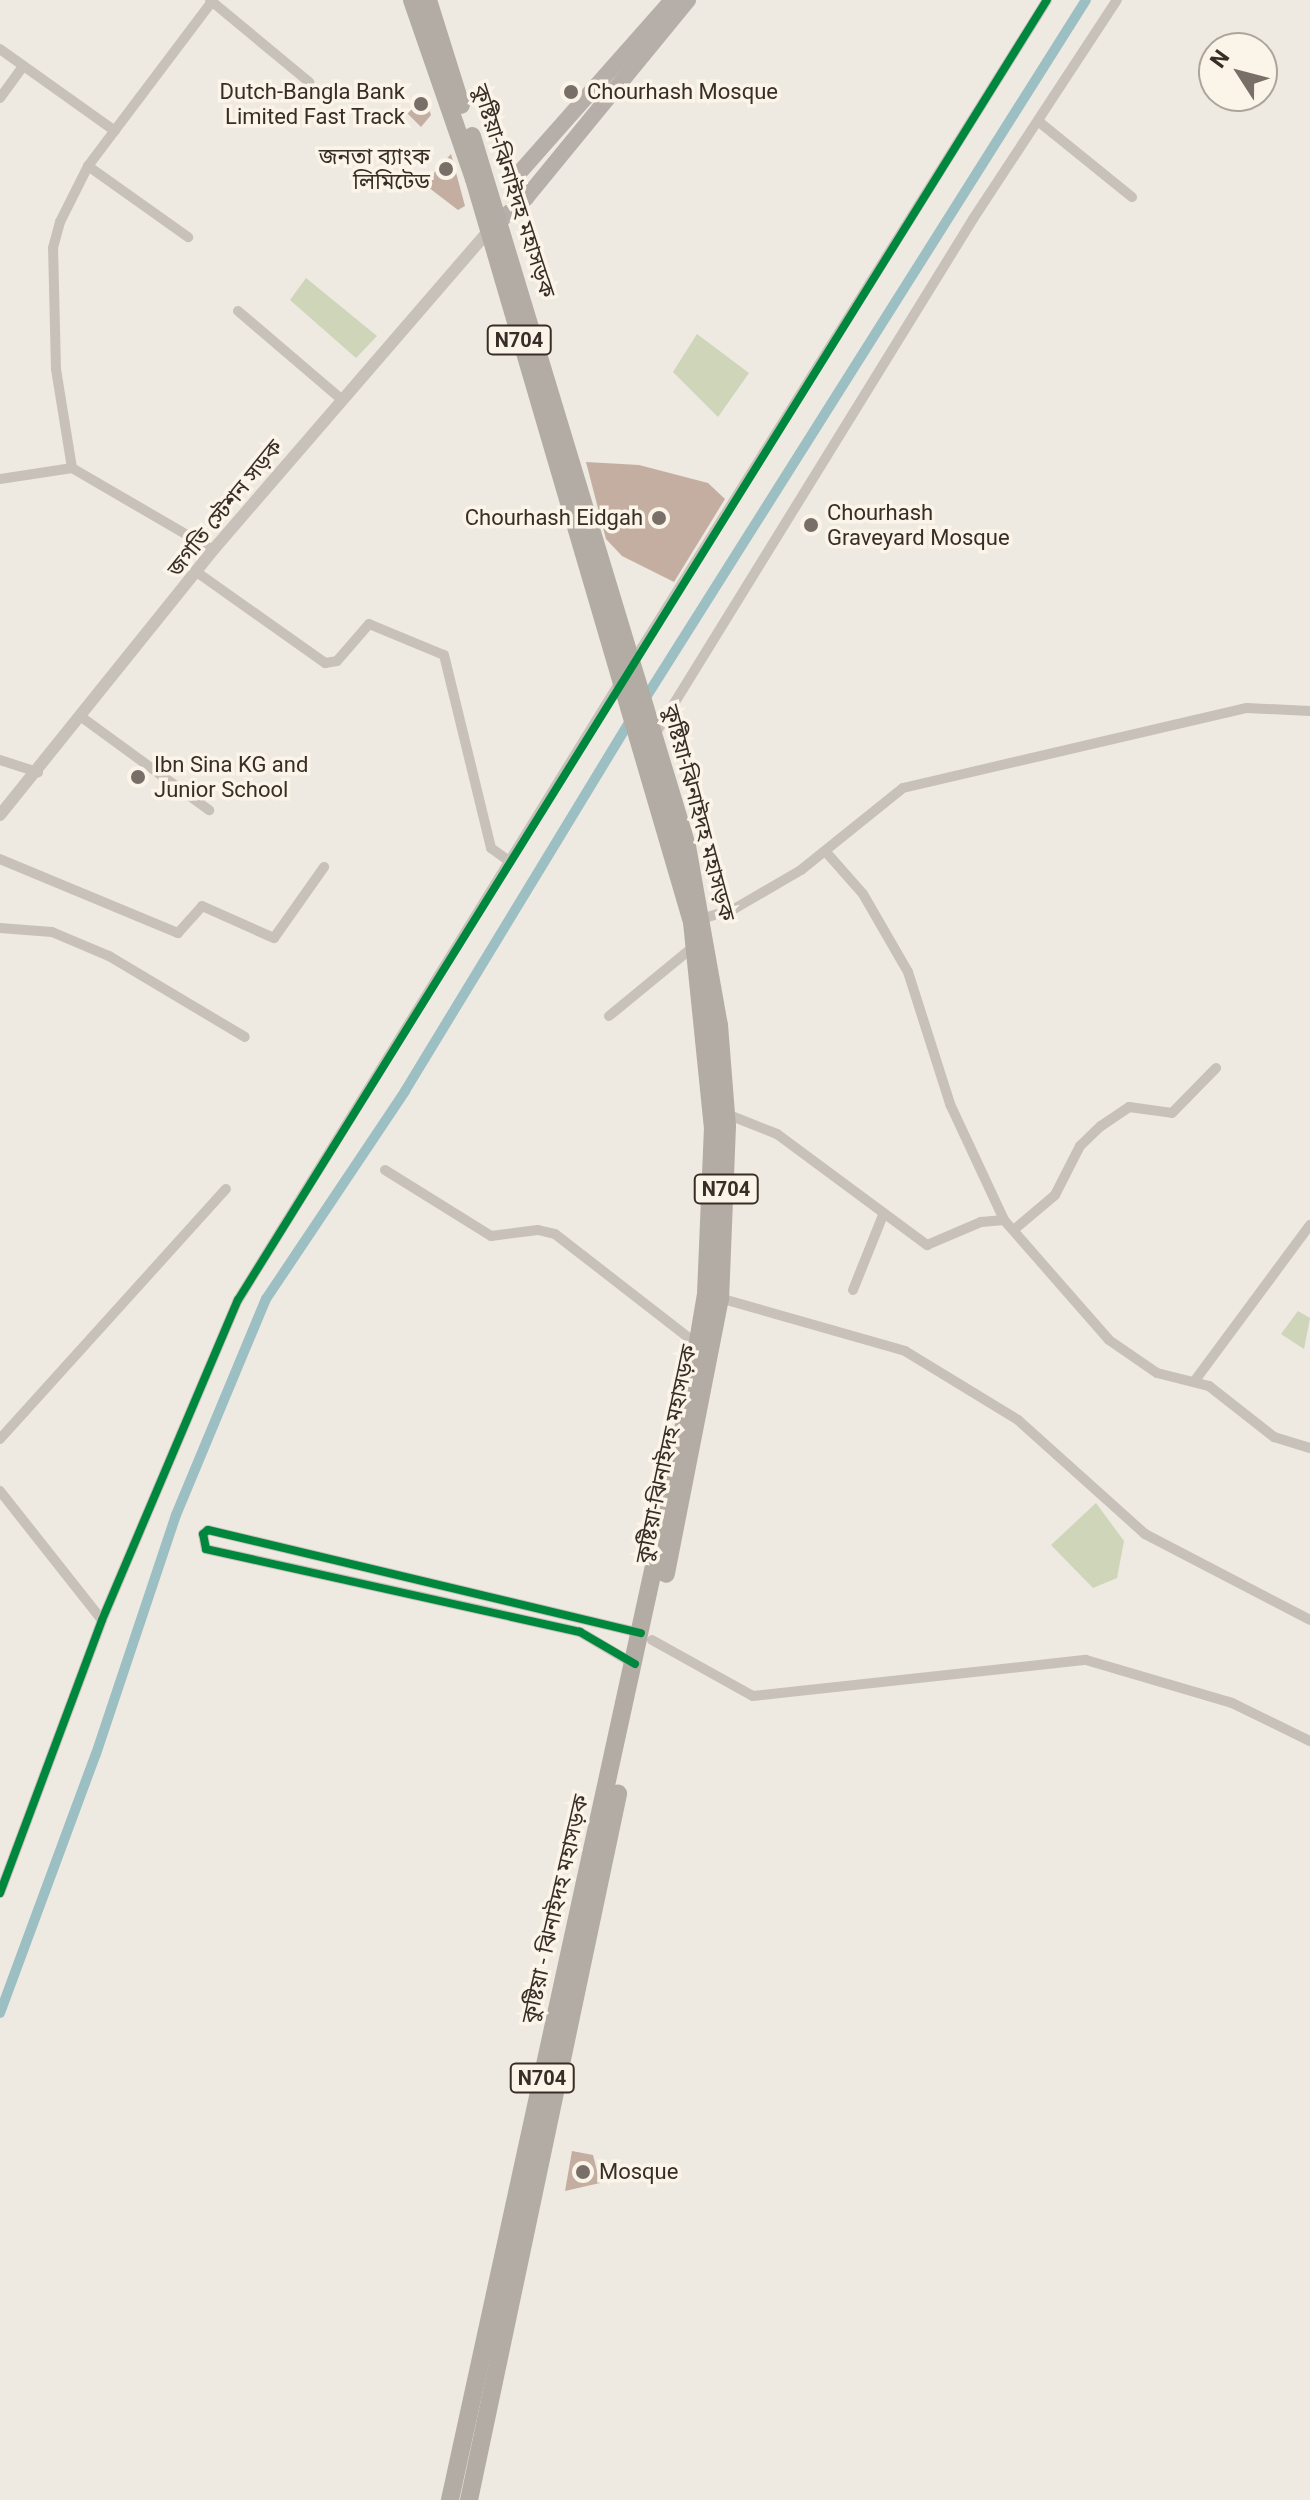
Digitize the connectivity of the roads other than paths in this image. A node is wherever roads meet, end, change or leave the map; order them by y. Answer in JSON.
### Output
{"nodes":[{"id":1,"x":212,"y":0,"type":"edge"},
{"id":2,"x":412,"y":0,"type":"edge"},
{"id":3,"x":428,"y":0,"type":"edge"},
{"id":4,"x":672,"y":0,"type":"edge"},
{"id":5,"x":688,"y":0,"type":"edge"},
{"id":6,"x":1047,"y":0,"type":"edge"},
{"id":7,"x":1117,"y":0,"type":"edge"},
{"id":8,"x":0,"y":49,"type":"edge"},
{"id":9,"x":23,"y":66,"type":"junction"},
{"id":10,"x":309,"y":82,"type":"dead end"},
{"id":11,"x":0,"y":98,"type":"edge"},
{"id":12,"x":1038,"y":121,"type":"junction"},
{"id":13,"x":115,"y":131,"type":"junction"},
{"id":14,"x":88,"y":166,"type":"junction"},
{"id":15,"x":481,"y":180,"type":"junction"},
{"id":16,"x":512,"y":181,"type":"junction"},
{"id":17,"x":1132,"y":197,"type":"dead end"},
{"id":18,"x":526,"y":198,"type":"junction"},
{"id":19,"x":495,"y":227,"type":"junction"},
{"id":20,"x":188,"y":237,"type":"dead end"},
{"id":21,"x":238,"y":311,"type":"dead end"},
{"id":22,"x":341,"y":399,"type":"junction"},
{"id":23,"x":72,"y":468,"type":"junction"},
{"id":24,"x":0,"y":479,"type":"edge"},
{"id":25,"x":213,"y":550,"type":"junction"},
{"id":26,"x":198,"y":573,"type":"junction"},
{"id":27,"x":630,"y":674,"type":"junction"},
{"id":28,"x":1310,"y":711,"type":"edge"},
{"id":29,"x":80,"y":716,"type":"junction"},
{"id":30,"x":653,"y":734,"type":"junction"},
{"id":31,"x":0,"y":760,"type":"edge"},
{"id":32,"x":38,"y":772,"type":"junction"},
{"id":33,"x":209,"y":810,"type":"dead end"},
{"id":34,"x":0,"y":815,"type":"edge"},
{"id":35,"x":826,"y":852,"type":"junction"},
{"id":36,"x":0,"y":859,"type":"edge"},
{"id":37,"x":509,"y":861,"type":"junction"},
{"id":38,"x":324,"y":867,"type":"dead end"},
{"id":39,"x":698,"y":920,"type":"junction"},
{"id":40,"x":0,"y":928,"type":"edge"},
{"id":41,"x":693,"y":947,"type":"junction"},
{"id":42,"x":609,"y":1016,"type":"dead end"},
{"id":43,"x":245,"y":1037,"type":"dead end"},
{"id":44,"x":1216,"y":1068,"type":"dead end"},
{"id":45,"x":719,"y":1111,"type":"junction"},
{"id":46,"x":385,"y":1170,"type":"dead end"},
{"id":47,"x":226,"y":1189,"type":"dead end"},
{"id":48,"x":883,"y":1215,"type":"junction"},
{"id":49,"x":1004,"y":1220,"type":"junction"},
{"id":50,"x":1310,"y":1225,"type":"edge"},
{"id":51,"x":1016,"y":1228,"type":"junction"},
{"id":52,"x":853,"y":1290,"type":"dead end"},
{"id":53,"x":713,"y":1296,"type":"junction"},
{"id":54,"x":698,"y":1345,"type":"junction"},
{"id":55,"x":1196,"y":1379,"type":"junction"},
{"id":56,"x":0,"y":1439,"type":"edge"},
{"id":57,"x":1310,"y":1448,"type":"edge"},
{"id":58,"x":0,"y":1491,"type":"edge"},
{"id":59,"x":102,"y":1620,"type":"junction"},
{"id":60,"x":1310,"y":1620,"type":"edge"},
{"id":61,"x":642,"y":1649,"type":"junction"},
{"id":62,"x":1310,"y":1741,"type":"edge"},
{"id":63,"x":0,"y":1893,"type":"edge"},
{"id":64,"x":450,"y":2500,"type":"edge"},
{"id":65,"x":469,"y":2500,"type":"edge"}],
"edges":[{"from":1,"to":10,"type":"street"},
{"from":1,"to":13,"type":"street"},
{"from":2,"to":15,"type":"highway","name":"কুষ্টিয়া-ঝিনাইদহ মহাসড়ক","number":"N704"},
{"from":3,"to":15,"type":"highway","name":"কুষ্টিয়া-ঝিনাইদহ মহাসড়ক","number":"N704"},
{"from":4,"to":16,"type":"main road"},
{"from":5,"to":18,"type":"main road"},
{"from":6,"to":27,"type":"street"},
{"from":7,"to":12,"type":"street"},
{"from":8,"to":9,"type":"street"},
{"from":9,"to":11,"type":"street"},
{"from":9,"to":13,"type":"street"},
{"from":12,"to":17,"type":"street"},
{"from":12,"to":30,"type":"street"},
{"from":13,"to":14,"type":"street"},
{"from":14,"to":20,"type":"street"},
{"from":14,"to":23,"type":"street"},
{"from":15,"to":16,"type":"main road"},
{"from":15,"to":19,"type":"highway","name":"কুষ্টিয়া-ঝিনাইদহ মহাসড়ক","number":"N704"},
{"from":16,"to":18,"type":"main road"},
{"from":18,"to":19,"type":"main road"},
{"from":19,"to":22,"type":"street","name":"জগতি স্টেশন সড়ক"},
{"from":19,"to":27,"type":"highway","name":"কুষ্টিয়া-ঝিনাইদহ মহাসড়ক","number":"N704"},
{"from":21,"to":22,"type":"street"},
{"from":22,"to":25,"type":"street","name":"জগতি স্টেশন সড়ক"},
{"from":23,"to":24,"type":"street"},
{"from":23,"to":25,"type":"street"},
{"from":25,"to":26,"type":"street","name":"জগতি স্টেশন সড়ক"},
{"from":26,"to":29,"type":"street","name":"জগতি স্টেশন সড়ক"},
{"from":26,"to":37,"type":"street"},
{"from":27,"to":30,"type":"highway","name":"কুষ্টিয়া-ঝিনাইদহ মহাসড়ক","number":"N704"},
{"from":27,"to":37,"type":"street"},
{"from":27,"to":39,"type":"highway","name":"কুষ্টিয়া-ঝিনাইদহ মহাসড়ক","number":"N704"},
{"from":28,"to":35,"type":"street"},
{"from":29,"to":32,"type":"street","name":"জগতি স্টেশন সড়ক"},
{"from":29,"to":33,"type":"street"},
{"from":30,"to":39,"type":"highway","name":"কুষ্টিয়া-ঝিনাইদহ মহাসড়ক","number":"N704"},
{"from":31,"to":32,"type":"street"},
{"from":32,"to":34,"type":"street","name":"জগতি স্টেশন সড়ক"},
{"from":35,"to":39,"type":"street"},
{"from":35,"to":49,"type":"street"},
{"from":36,"to":38,"type":"street"},
{"from":37,"to":59,"type":"street"},
{"from":39,"to":41,"type":"highway","name":"কুষ্টিয়া-ঝিনাইদহ মহাসড়ক","number":"N704"},
{"from":39,"to":45,"type":"highway","name":"কুষ্টিয়া-ঝিনাইদহ মহাসড়ক","number":"N704"},
{"from":40,"to":43,"type":"street"},
{"from":41,"to":42,"type":"street"},
{"from":41,"to":45,"type":"highway","name":"কুষ্টিয়া-ঝিনাইদহ মহাসড়ক","number":"N704"},
{"from":44,"to":51,"type":"street"},
{"from":45,"to":48,"type":"street"},
{"from":45,"to":53,"type":"highway","name":"কুষ্টিয়া-ঝিনাইদহ মহাসড়ক","number":"N704"},
{"from":46,"to":54,"type":"street"},
{"from":47,"to":56,"type":"street"},
{"from":48,"to":49,"type":"street"},
{"from":48,"to":52,"type":"street"},
{"from":49,"to":51,"type":"street"},
{"from":50,"to":55,"type":"street"},
{"from":51,"to":55,"type":"street"},
{"from":53,"to":54,"type":"highway","name":"কুষ্টিয়া-ঝিনাইদহ মহাসড়ক","number":"N704"},
{"from":53,"to":60,"type":"street"},
{"from":53,"to":61,"type":"highway","name":"কুষ্টিয়া-ঝিনাইদহ মহাসড়ক","number":"N704"},
{"from":54,"to":61,"type":"highway","name":"কুষ্টিয়া-ঝিনাইদহ মহাসড়ক","number":"N704"},
{"from":55,"to":57,"type":"street"},
{"from":58,"to":59,"type":"street"},
{"from":59,"to":63,"type":"street"},
{"from":61,"to":61,"type":"street"},
{"from":61,"to":62,"type":"street"},
{"from":61,"to":64,"type":"highway","name":"কুষ্টিয়া - ঝিনাইদহ মহাসড়ক","number":"N704"},
{"from":61,"to":65,"type":"highway","name":"কুষ্টিয়া - ঝিনাইদহ মহাসড়ক","number":"N704"}]}
